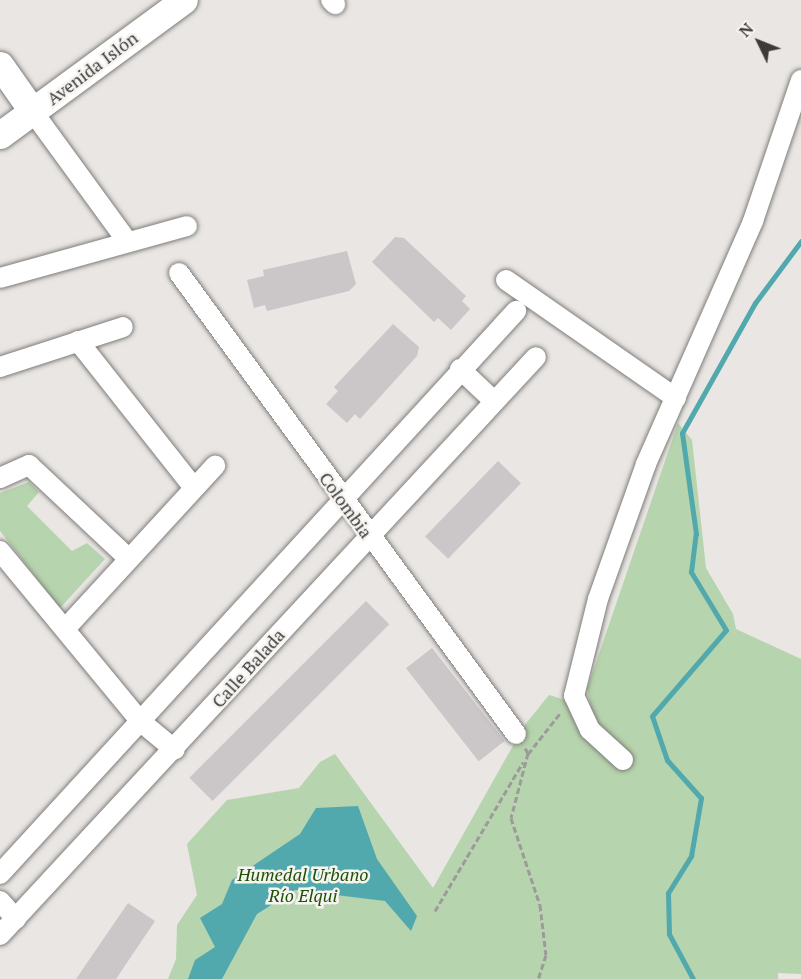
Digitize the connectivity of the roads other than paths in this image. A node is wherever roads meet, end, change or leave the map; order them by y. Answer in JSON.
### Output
{"nodes":[{"id":1,"x":183,"y":0,"type":"edge"},
{"id":2,"x":0,"y":64,"type":"edge"},
{"id":3,"x":801,"y":81,"type":"edge"},
{"id":4,"x":33,"y":112,"type":"junction"},
{"id":5,"x":0,"y":135,"type":"edge"},
{"id":6,"x":187,"y":226,"type":"dead end"},
{"id":7,"x":128,"y":241,"type":"junction"},
{"id":8,"x":179,"y":273,"type":"dead end"},
{"id":9,"x":0,"y":278,"type":"edge"},
{"id":10,"x":506,"y":280,"type":"dead end"},
{"id":11,"x":516,"y":312,"type":"dead end"},
{"id":12,"x":123,"y":327,"type":"dead end"},
{"id":13,"x":78,"y":341,"type":"junction"},
{"id":14,"x":536,"y":357,"type":"dead end"},
{"id":15,"x":0,"y":367,"type":"edge"},
{"id":16,"x":460,"y":369,"type":"junction"},
{"id":17,"x":676,"y":398,"type":"junction"},
{"id":18,"x":494,"y":401,"type":"junction"},
{"id":19,"x":215,"y":466,"type":"dead end"},
{"id":20,"x":0,"y":478,"type":"edge"},
{"id":21,"x":194,"y":488,"type":"junction"},
{"id":22,"x":340,"y":498,"type":"junction"},
{"id":23,"x":367,"y":534,"type":"junction"},
{"id":24,"x":0,"y":550,"type":"edge"},
{"id":25,"x":129,"y":559,"type":"junction"},
{"id":26,"x":65,"y":629,"type":"junction"},
{"id":27,"x":140,"y":721,"type":"junction"},
{"id":28,"x":516,"y":734,"type":"road end"},
{"id":29,"x":175,"y":750,"type":"junction"},
{"id":30,"x":623,"y":760,"type":"dead end"},
{"id":31,"x":0,"y":874,"type":"edge"},
{"id":32,"x":0,"y":901,"type":"edge"},
{"id":33,"x":16,"y":919,"type":"junction"},
{"id":34,"x":0,"y":934,"type":"edge"}],
"edges":[{"from":1,"to":4,"type":"main road","name":"Avenida Islón"},
{"from":2,"to":4,"type":"main road"},
{"from":3,"to":17,"type":"street"},
{"from":4,"to":5,"type":"main road","name":"Avenida Islón"},
{"from":4,"to":7,"type":"street"},
{"from":6,"to":7,"type":"street"},
{"from":7,"to":9,"type":"street"},
{"from":8,"to":22,"type":"street","name":"Colombia"},
{"from":10,"to":17,"type":"street"},
{"from":11,"to":16,"type":"street"},
{"from":12,"to":13,"type":"street"},
{"from":13,"to":15,"type":"street"},
{"from":13,"to":21,"type":"street"},
{"from":14,"to":18,"type":"street","name":"Calle Balada"},
{"from":16,"to":18,"type":"street"},
{"from":16,"to":22,"type":"street"},
{"from":17,"to":30,"type":"street"},
{"from":18,"to":23,"type":"street","name":"Calle Balada"},
{"from":19,"to":21,"type":"street"},
{"from":20,"to":25,"type":"street"},
{"from":21,"to":25,"type":"street"},
{"from":22,"to":23,"type":"street","name":"Colombia"},
{"from":22,"to":27,"type":"street"},
{"from":23,"to":28,"type":"street","name":"Colombia"},
{"from":23,"to":29,"type":"street","name":"Calle Balada"},
{"from":24,"to":26,"type":"street"},
{"from":25,"to":26,"type":"street"},
{"from":26,"to":27,"type":"street"},
{"from":27,"to":29,"type":"street"},
{"from":27,"to":31,"type":"street"},
{"from":29,"to":33,"type":"street","name":"Calle Balada"},
{"from":32,"to":33,"type":"street"},
{"from":33,"to":34,"type":"street","name":"Calle Balada"}]}
